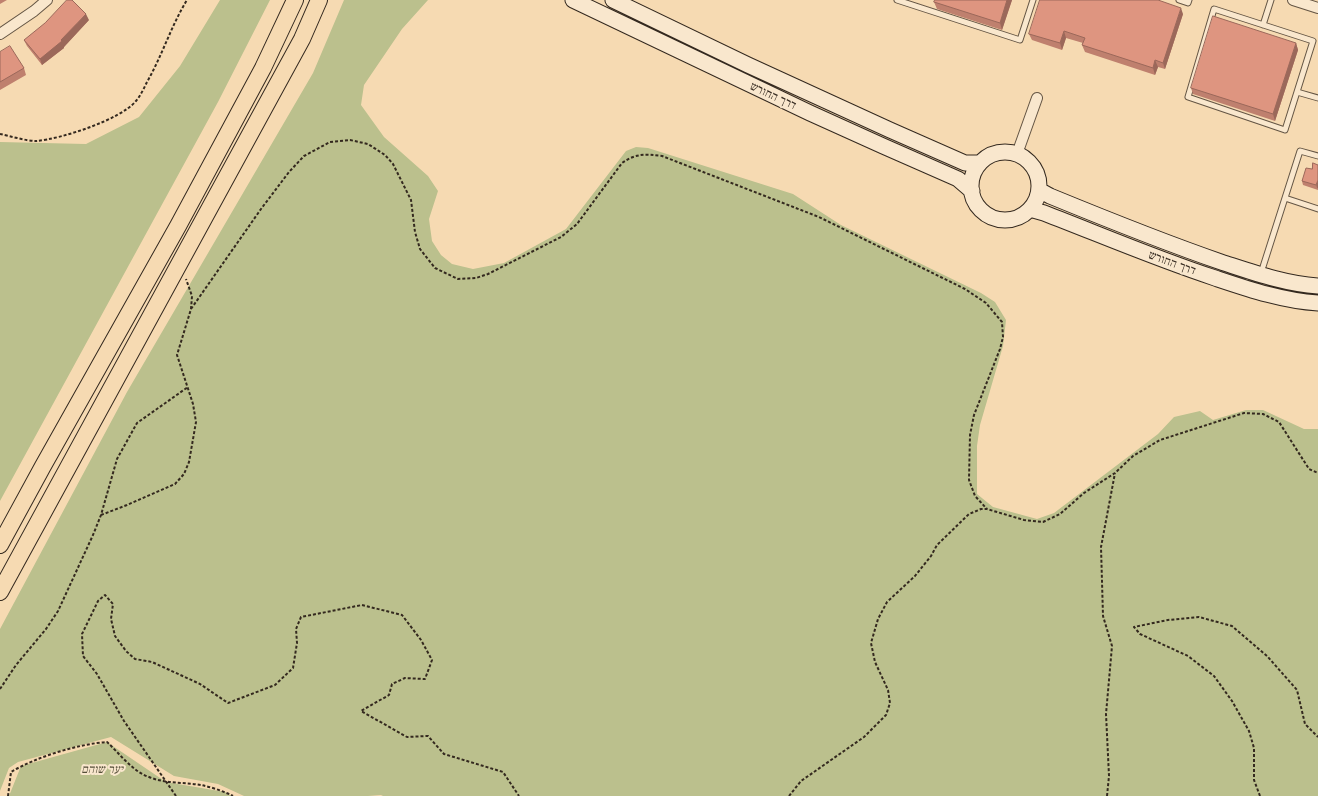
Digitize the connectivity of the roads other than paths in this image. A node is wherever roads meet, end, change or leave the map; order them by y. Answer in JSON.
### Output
{"nodes":[{"id":1,"x":47,"y":0,"type":"edge"},
{"id":2,"x":295,"y":0,"type":"edge"},
{"id":3,"x":319,"y":0,"type":"edge"},
{"id":4,"x":573,"y":0,"type":"edge"},
{"id":5,"x":613,"y":0,"type":"edge"},
{"id":6,"x":896,"y":0,"type":"edge"},
{"id":7,"x":1033,"y":0,"type":"edge"},
{"id":8,"x":1179,"y":0,"type":"edge"},
{"id":9,"x":1189,"y":0,"type":"edge"},
{"id":10,"x":1271,"y":0,"type":"edge"},
{"id":11,"x":1293,"y":0,"type":"edge"},
{"id":12,"x":915,"y":3,"type":"edge"},
{"id":13,"x":1318,"y":8,"type":"edge"},
{"id":14,"x":1263,"y":25,"type":"junction"},
{"id":15,"x":0,"y":34,"type":"edge"},
{"id":16,"x":1297,"y":92,"type":"junction"},
{"id":17,"x":1037,"y":98,"type":"dead end"},
{"id":18,"x":1318,"y":98,"type":"edge"},
{"id":19,"x":1017,"y":154,"type":"junction"},
{"id":20,"x":1318,"y":156,"type":"edge"},
{"id":21,"x":980,"y":163,"type":"junction"},
{"id":22,"x":1039,"y":190,"type":"junction"},
{"id":23,"x":972,"y":191,"type":"junction"},
{"id":24,"x":1285,"y":198,"type":"junction"},
{"id":25,"x":1030,"y":209,"type":"junction"},
{"id":26,"x":1318,"y":209,"type":"edge"},
{"id":27,"x":1261,"y":274,"type":"junction"},
{"id":28,"x":1318,"y":286,"type":"edge"},
{"id":29,"x":1318,"y":303,"type":"edge"},
{"id":30,"x":0,"y":545,"type":"edge"},
{"id":31,"x":0,"y":592,"type":"edge"}],
"edges":[{"from":1,"to":15,"type":"street"},
{"from":2,"to":30,"type":"main road"},
{"from":3,"to":31,"type":"main road"},
{"from":4,"to":23,"type":"street","name":"דרך החורש"},
{"from":5,"to":21,"type":"street","name":"דרך החורש"},
{"from":6,"to":12,"type":"lane"},
{"from":7,"to":12,"type":"lane"},
{"from":8,"to":9,"type":"lane"},
{"from":10,"to":14,"type":"lane"},
{"from":11,"to":13,"type":"street"},
{"from":14,"to":16,"type":"lane"},
{"from":14,"to":16,"type":"lane"},
{"from":16,"to":18,"type":"lane"},
{"from":17,"to":19,"type":"street"},
{"from":19,"to":21,"type":"street"},
{"from":19,"to":22,"type":"street"},
{"from":20,"to":24,"type":"lane"},
{"from":21,"to":23,"type":"street"},
{"from":22,"to":25,"type":"street"},
{"from":22,"to":27,"type":"street","name":"דרך החורש"},
{"from":23,"to":25,"type":"street"},
{"from":24,"to":26,"type":"lane"},
{"from":24,"to":27,"type":"lane"},
{"from":25,"to":29,"type":"street","name":"דרך החורש"},
{"from":27,"to":28,"type":"street","name":"דרך החורש"}]}
